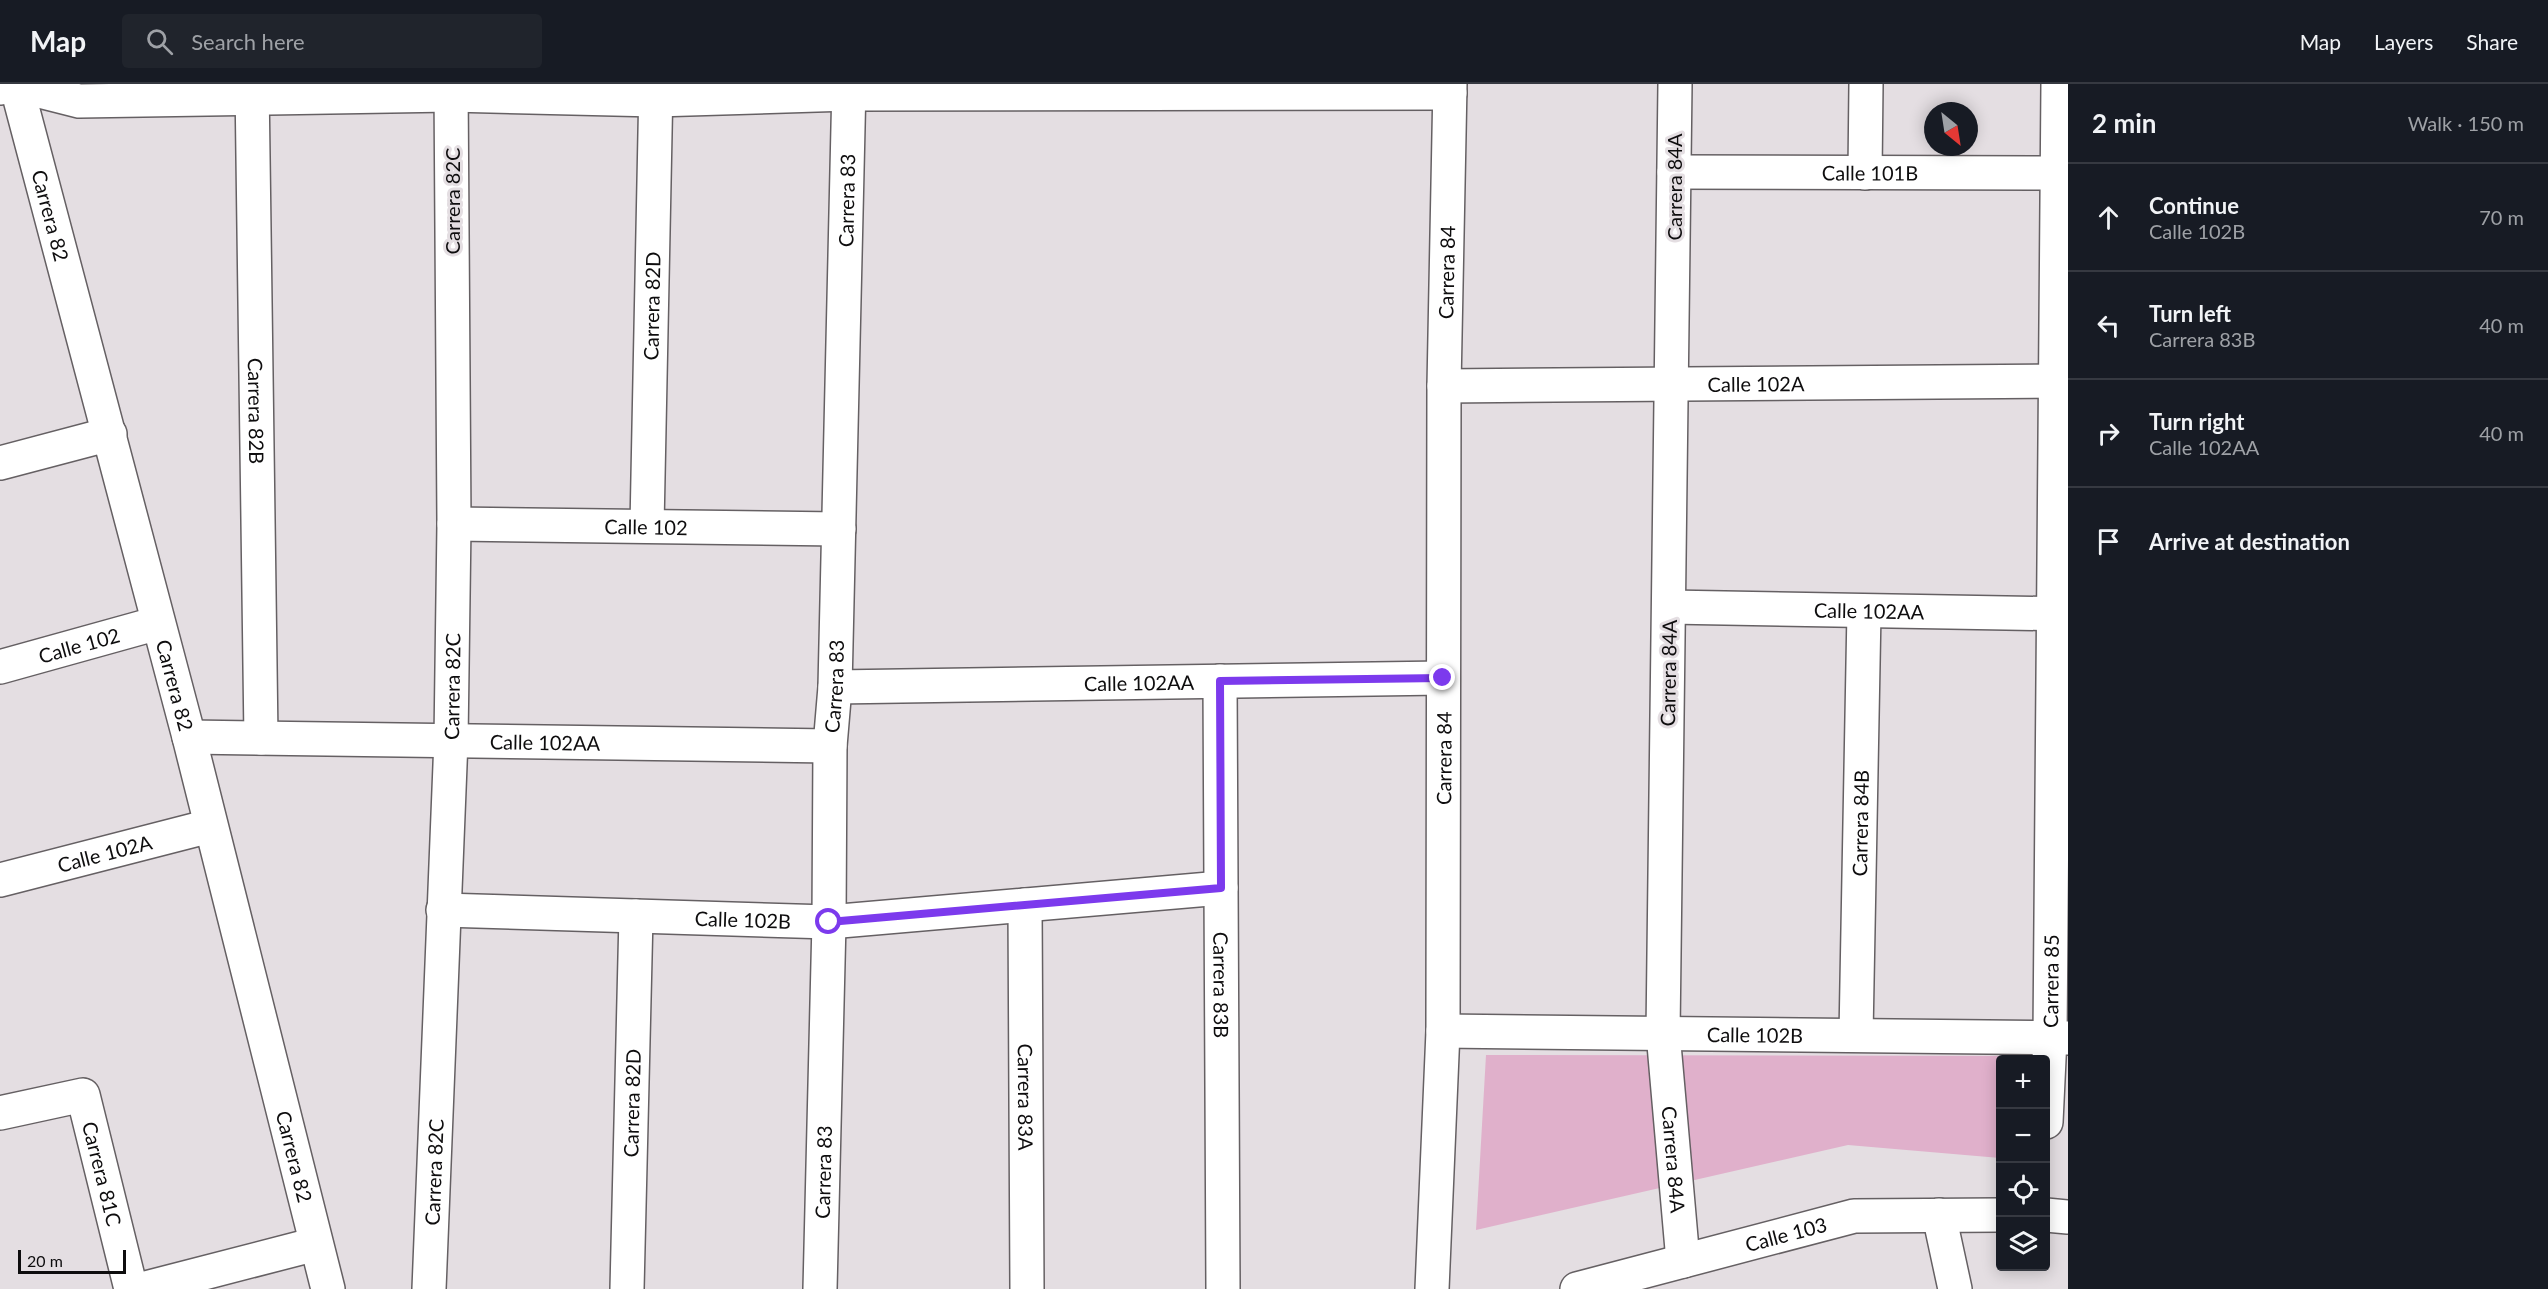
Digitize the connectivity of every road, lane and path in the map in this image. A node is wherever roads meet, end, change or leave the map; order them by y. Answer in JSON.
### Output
{"nodes":[{"id":1,"x":16,"y":84,"type":"edge"},
{"id":2,"x":1675,"y":84,"type":"edge"},
{"id":3,"x":1866,"y":84,"type":"edge"},
{"id":4,"x":2058,"y":84,"type":"edge"},
{"id":5,"x":0,"y":88,"type":"edge"},
{"id":6,"x":1242,"y":88,"type":"edge"},
{"id":7,"x":1450,"y":88,"type":"edge"},
{"id":8,"x":849,"y":89,"type":"edge"},
{"id":9,"x":1049,"y":89,"type":"edge"},
{"id":10,"x":451,"y":90,"type":"edge"},
{"id":11,"x":252,"y":91,"type":"edge"},
{"id":12,"x":656,"y":92,"type":"edge"},
{"id":13,"x":79,"y":93,"type":"edge"},
{"id":14,"x":1674,"y":172,"type":"junction"},
{"id":15,"x":1865,"y":173,"type":"junction"},
{"id":16,"x":2063,"y":173,"type":"edge"},
{"id":17,"x":2062,"y":381,"type":"edge"},
{"id":18,"x":1672,"y":384,"type":"junction"},
{"id":19,"x":1444,"y":386,"type":"junction"},
{"id":20,"x":110,"y":434,"type":"junction"},
{"id":21,"x":0,"y":463,"type":"edge"},
{"id":22,"x":454,"y":524,"type":"junction"},
{"id":23,"x":647,"y":526,"type":"junction"},
{"id":24,"x":839,"y":529,"type":"junction"},
{"id":25,"x":1669,"y":607,"type":"junction"},
{"id":26,"x":1864,"y":611,"type":"junction"},
{"id":27,"x":2061,"y":614,"type":"edge"},
{"id":28,"x":158,"y":623,"type":"junction"},
{"id":29,"x":0,"y":667,"type":"edge"},
{"id":30,"x":1443,"y":678,"type":"junction"},
{"id":31,"x":1220,"y":681,"type":"junction"},
{"id":32,"x":835,"y":687,"type":"junction"},
{"id":33,"x":189,"y":737,"type":"junction"},
{"id":34,"x":261,"y":738,"type":"junction"},
{"id":35,"x":451,"y":740,"type":"junction"},
{"id":36,"x":830,"y":746,"type":"junction"},
{"id":37,"x":210,"y":826,"type":"junction"},
{"id":38,"x":0,"y":880,"type":"edge"},
{"id":39,"x":1221,"y":888,"type":"junction"},
{"id":40,"x":1025,"y":905,"type":"junction"},
{"id":41,"x":443,"y":910,"type":"junction"},
{"id":42,"x":636,"y":916,"type":"junction"},
{"id":43,"x":829,"y":922,"type":"junction"},
{"id":44,"x":1443,"y":1031,"type":"junction"},
{"id":45,"x":1663,"y":1033,"type":"junction"},
{"id":46,"x":1856,"y":1035,"type":"junction"},
{"id":47,"x":2059,"y":1038,"type":"edge"},
{"id":48,"x":2048,"y":1109,"type":"edge"},
{"id":49,"x":0,"y":1113,"type":"edge"},
{"id":50,"x":1938,"y":1215,"type":"junction"},
{"id":51,"x":1996,"y":1215,"type":"edge"},
{"id":52,"x":2050,"y":1215,"type":"edge"},
{"id":53,"x":2068,"y":1217,"type":"edge"},
{"id":54,"x":316,"y":1244,"type":"junction"},
{"id":55,"x":1683,"y":1261,"type":"junction"},
{"id":56,"x":131,"y":1289,"type":"edge"},
{"id":57,"x":142,"y":1289,"type":"edge"},
{"id":58,"x":328,"y":1289,"type":"edge"},
{"id":59,"x":429,"y":1289,"type":"edge"},
{"id":60,"x":627,"y":1289,"type":"edge"},
{"id":61,"x":820,"y":1289,"type":"edge"},
{"id":62,"x":1027,"y":1289,"type":"edge"},
{"id":63,"x":1223,"y":1289,"type":"edge"},
{"id":64,"x":1432,"y":1289,"type":"edge"},
{"id":65,"x":1577,"y":1289,"type":"edge"},
{"id":66,"x":1955,"y":1289,"type":"edge"}],
"edges":[{"from":1,"to":5,"type":"street"},
{"from":1,"to":13,"type":"street"},
{"from":1,"to":20,"type":"street","name":"Carrera 82"},
{"from":2,"to":14,"type":"street","name":"Carrera 84A"},
{"from":3,"to":15,"type":"street"},
{"from":4,"to":16,"type":"street","name":"Carrera 85"},
{"from":6,"to":7,"type":"street"},
{"from":6,"to":9,"type":"street"},
{"from":7,"to":19,"type":"street","name":"Carrera 84"},
{"from":8,"to":9,"type":"street"},
{"from":8,"to":12,"type":"street"},
{"from":8,"to":24,"type":"street","name":"Carrera 83"},
{"from":10,"to":11,"type":"street"},
{"from":10,"to":12,"type":"street"},
{"from":10,"to":22,"type":"street","name":"Carrera 82C"},
{"from":11,"to":13,"type":"street"},
{"from":11,"to":34,"type":"street","name":"Carrera 82B"},
{"from":12,"to":23,"type":"street","name":"Carrera 82D"},
{"from":14,"to":15,"type":"street","name":"Calle 101B"},
{"from":14,"to":18,"type":"street","name":"Carrera 84A"},
{"from":15,"to":16,"type":"street","name":"Calle 101B"},
{"from":16,"to":17,"type":"street","name":"Carrera 85"},
{"from":17,"to":18,"type":"street","name":"Calle 102A"},
{"from":17,"to":27,"type":"street","name":"Carrera 85"},
{"from":18,"to":19,"type":"street","name":"Calle 102A"},
{"from":18,"to":25,"type":"street","name":"Carrera 84A"},
{"from":19,"to":30,"type":"street","name":"Carrera 84"},
{"from":20,"to":21,"type":"street"},
{"from":20,"to":28,"type":"street","name":"Carrera 82"},
{"from":22,"to":23,"type":"street","name":"Calle 102"},
{"from":22,"to":35,"type":"street","name":"Carrera 82C"},
{"from":23,"to":24,"type":"street","name":"Calle 102"},
{"from":24,"to":32,"type":"street","name":"Carrera 83"},
{"from":25,"to":26,"type":"street","name":"Calle 102AA"},
{"from":25,"to":45,"type":"street","name":"Carrera 84A"},
{"from":26,"to":27,"type":"street","name":"Calle 102AA"},
{"from":26,"to":46,"type":"street","name":"Carrera 84B"},
{"from":27,"to":47,"type":"street","name":"Carrera 85"},
{"from":28,"to":29,"type":"street","name":"Calle 102"},
{"from":28,"to":33,"type":"street","name":"Carrera 82"},
{"from":30,"to":31,"type":"street","name":"Calle 102AA"},
{"from":30,"to":44,"type":"street","name":"Carrera 84"},
{"from":31,"to":32,"type":"street","name":"Calle 102AA"},
{"from":31,"to":39,"type":"street","name":"Carrera 83B"},
{"from":32,"to":36,"type":"street","name":"Carrera 83"},
{"from":33,"to":34,"type":"street","name":"Calle 102AA"},
{"from":33,"to":37,"type":"street","name":"Carrera 82"},
{"from":34,"to":35,"type":"street","name":"Calle 102AA"},
{"from":35,"to":36,"type":"street","name":"Calle 102AA"},
{"from":35,"to":41,"type":"street","name":"Carrera 82C"},
{"from":36,"to":43,"type":"street","name":"Carrera 83"},
{"from":37,"to":38,"type":"street","name":"Calle 102A"},
{"from":37,"to":54,"type":"street","name":"Carrera 82"},
{"from":39,"to":40,"type":"street","name":"Calle 102B"},
{"from":39,"to":63,"type":"street","name":"Carrera 83B"},
{"from":40,"to":43,"type":"street","name":"Calle 102B"},
{"from":40,"to":62,"type":"street","name":"Carrera 83A"},
{"from":41,"to":42,"type":"street","name":"Calle 102B"},
{"from":41,"to":59,"type":"street","name":"Carrera 82C"},
{"from":42,"to":43,"type":"street","name":"Calle 102B"},
{"from":42,"to":60,"type":"street","name":"Carrera 82D"},
{"from":43,"to":61,"type":"street","name":"Carrera 83"},
{"from":44,"to":45,"type":"street","name":"Calle 102B"},
{"from":44,"to":64,"type":"street","name":"Carrera 84"},
{"from":45,"to":46,"type":"street","name":"Calle 102B"},
{"from":45,"to":55,"type":"street","name":"Carrera 84A"},
{"from":46,"to":47,"type":"street","name":"Calle 102B"},
{"from":47,"to":48,"type":"street","name":"Carrera 85"},
{"from":49,"to":56,"type":"street","name":"Carrera 81C"},
{"from":50,"to":51,"type":"street","name":"Calle 103"},
{"from":50,"to":55,"type":"street","name":"Calle 103"},
{"from":50,"to":66,"type":"street"},
{"from":52,"to":53,"type":"street"},
{"from":54,"to":57,"type":"street"},
{"from":54,"to":58,"type":"street","name":"Carrera 82"},
{"from":55,"to":65,"type":"street","name":"Calle 103"}]}
